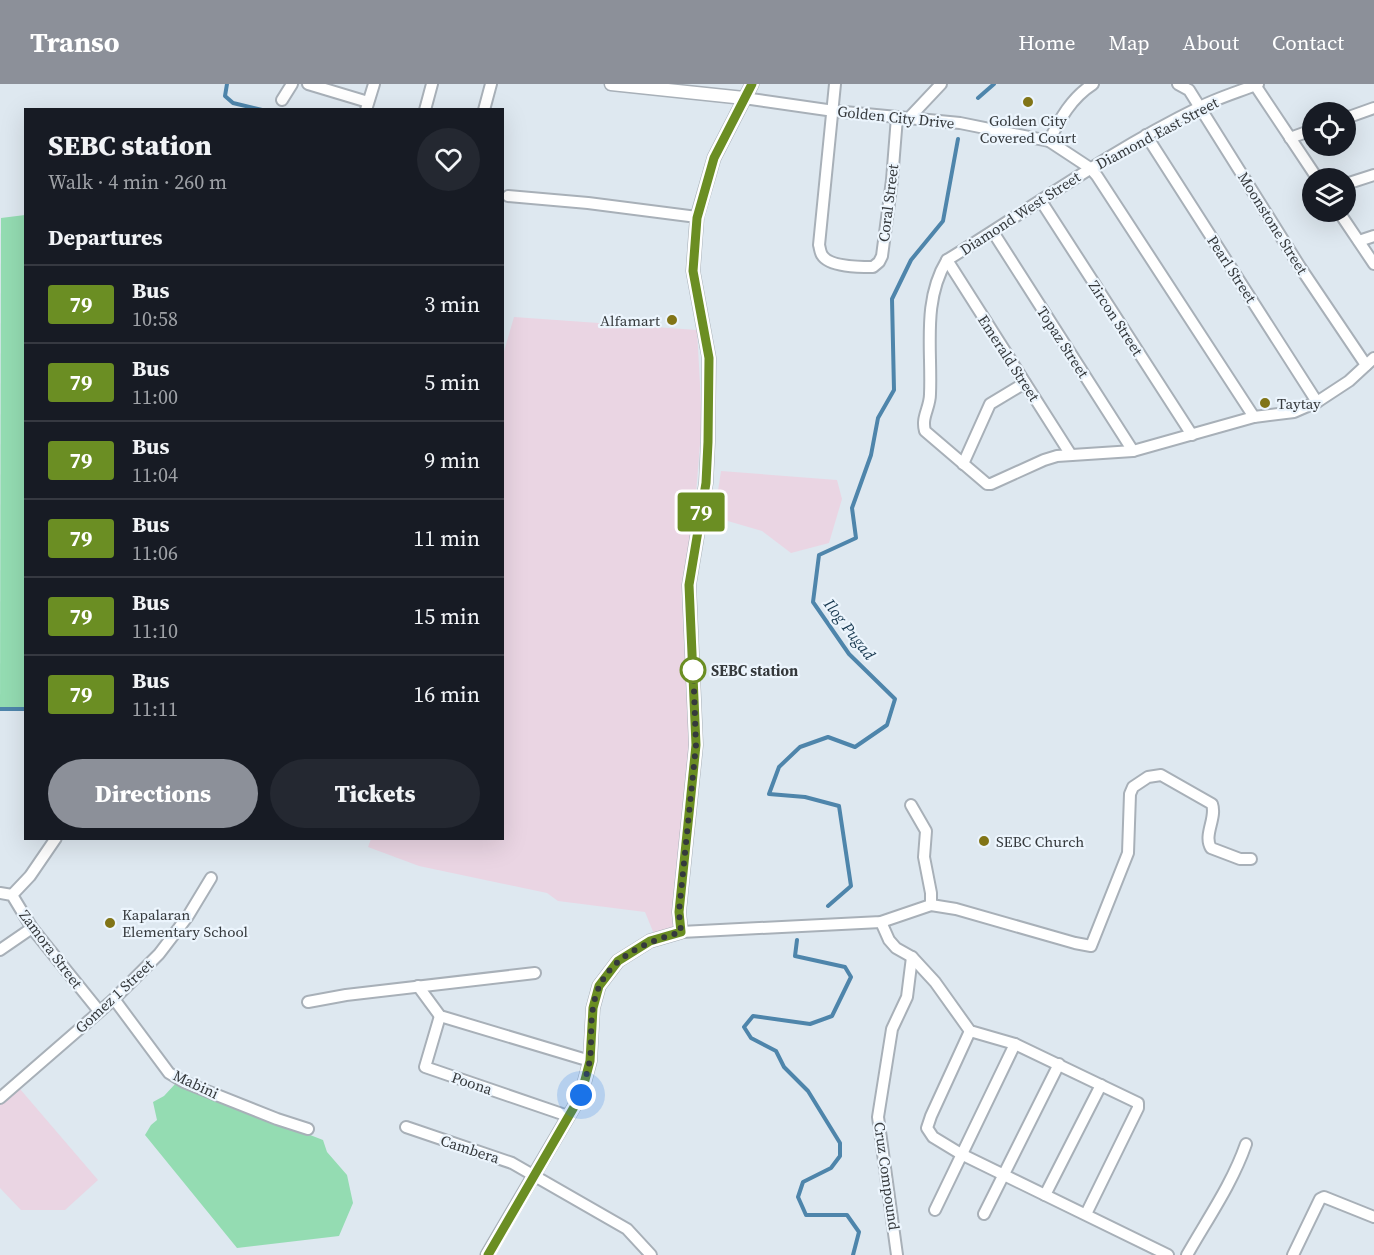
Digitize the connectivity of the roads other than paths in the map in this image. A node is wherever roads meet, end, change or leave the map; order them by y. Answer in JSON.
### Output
{"nodes":[{"id":1,"x":292,"y":84,"type":"edge"},
{"id":2,"x":308,"y":84,"type":"edge"},
{"id":3,"x":374,"y":84,"type":"edge"},
{"id":4,"x":432,"y":84,"type":"edge"},
{"id":5,"x":491,"y":84,"type":"edge"},
{"id":6,"x":611,"y":84,"type":"edge"},
{"id":7,"x":752,"y":84,"type":"edge"},
{"id":8,"x":836,"y":84,"type":"edge"},
{"id":9,"x":941,"y":84,"type":"edge"},
{"id":10,"x":1093,"y":84,"type":"edge"},
{"id":11,"x":1178,"y":84,"type":"edge"},
{"id":12,"x":1257,"y":85,"type":"edge"},
{"id":13,"x":744,"y":98,"type":"junction"},
{"id":14,"x":282,"y":100,"type":"dead end"},
{"id":15,"x":367,"y":106,"type":"edge"},
{"id":16,"x":1200,"y":107,"type":"junction"},
{"id":17,"x":426,"y":108,"type":"edge"},
{"id":18,"x":485,"y":108,"type":"edge"},
{"id":19,"x":1374,"y":108,"type":"edge"},
{"id":20,"x":834,"y":111,"type":"junction"},
{"id":21,"x":1356,"y":114,"type":"edge"},
{"id":22,"x":897,"y":117,"type":"junction"},
{"id":23,"x":909,"y":118,"type":"junction"},
{"id":24,"x":1302,"y":134,"type":"edge"},
{"id":25,"x":1146,"y":135,"type":"junction"},
{"id":26,"x":1290,"y":138,"type":"junction"},
{"id":27,"x":1049,"y":141,"type":"junction"},
{"id":28,"x":1090,"y":168,"type":"junction"},
{"id":29,"x":1310,"y":168,"type":"edge"},
{"id":30,"x":1374,"y":175,"type":"edge"},
{"id":31,"x":1356,"y":181,"type":"edge"},
{"id":32,"x":508,"y":196,"type":"dead end"},
{"id":33,"x":1041,"y":201,"type":"junction"},
{"id":34,"x":697,"y":218,"type":"junction"},
{"id":35,"x":1346,"y":222,"type":"edge"},
{"id":36,"x":993,"y":232,"type":"junction"},
{"id":37,"x":1374,"y":236,"type":"edge"},
{"id":38,"x":1359,"y":241,"type":"junction"},
{"id":39,"x":946,"y":260,"type":"junction"},
{"id":40,"x":1374,"y":264,"type":"edge"},
{"id":41,"x":1370,"y":362,"type":"edge"},
{"id":42,"x":1025,"y":383,"type":"junction"},
{"id":43,"x":1317,"y":402,"type":"junction"},
{"id":44,"x":1254,"y":417,"type":"junction"},
{"id":45,"x":1192,"y":435,"type":"junction"},
{"id":46,"x":1133,"y":451,"type":"junction"},
{"id":47,"x":1071,"y":455,"type":"junction"},
{"id":48,"x":963,"y":464,"type":"junction"},
{"id":49,"x":911,"y":805,"type":"dead end"},
{"id":50,"x":55,"y":840,"type":"edge"},
{"id":51,"x":1251,"y":859,"type":"dead end"},
{"id":52,"x":211,"y":879,"type":"dead end"},
{"id":53,"x":0,"y":893,"type":"edge"},
{"id":54,"x":12,"y":895,"type":"junction"},
{"id":55,"x":931,"y":905,"type":"junction"},
{"id":56,"x":881,"y":922,"type":"junction"},
{"id":57,"x":32,"y":928,"type":"junction"},
{"id":58,"x":681,"y":932,"type":"junction"},
{"id":59,"x":0,"y":950,"type":"edge"},
{"id":60,"x":912,"y":957,"type":"junction"},
{"id":61,"x":535,"y":973,"type":"dead end"},
{"id":62,"x":418,"y":986,"type":"junction"},
{"id":63,"x":114,"y":999,"type":"junction"},
{"id":64,"x":308,"y":1002,"type":"dead end"},
{"id":65,"x":99,"y":1011,"type":"junction"},
{"id":66,"x":440,"y":1016,"type":"junction"},
{"id":67,"x":970,"y":1031,"type":"junction"},
{"id":68,"x":1015,"y":1044,"type":"junction"},
{"id":69,"x":590,"y":1061,"type":"junction"},
{"id":70,"x":1059,"y":1064,"type":"junction"},
{"id":71,"x":1101,"y":1085,"type":"junction"},
{"id":72,"x":0,"y":1098,"type":"edge"},
{"id":73,"x":568,"y":1116,"type":"junction"},
{"id":74,"x":406,"y":1127,"type":"dead end"},
{"id":75,"x":308,"y":1129,"type":"dead end"},
{"id":76,"x":1246,"y":1144,"type":"dead end"},
{"id":77,"x":961,"y":1154,"type":"junction"},
{"id":78,"x":533,"y":1174,"type":"junction"},
{"id":79,"x":1004,"y":1175,"type":"junction"},
{"id":80,"x":1045,"y":1195,"type":"junction"},
{"id":81,"x":935,"y":1210,"type":"dead end"},
{"id":82,"x":984,"y":1214,"type":"dead end"},
{"id":83,"x":1086,"y":1214,"type":"junction"},
{"id":84,"x":1374,"y":1217,"type":"edge"},
{"id":85,"x":488,"y":1255,"type":"edge"},
{"id":86,"x":651,"y":1255,"type":"edge"},
{"id":87,"x":897,"y":1255,"type":"edge"},
{"id":88,"x":1168,"y":1255,"type":"edge"},
{"id":89,"x":1187,"y":1255,"type":"edge"},
{"id":90,"x":1293,"y":1255,"type":"edge"}],
"edges":[{"from":1,"to":14,"type":"street"},
{"from":2,"to":15,"type":"street"},
{"from":3,"to":15,"type":"street"},
{"from":4,"to":17,"type":"street"},
{"from":5,"to":18,"type":"street"},
{"from":6,"to":13,"type":"street","name":"Golden City Drive"},
{"from":7,"to":13,"type":"street"},
{"from":8,"to":20,"type":"street"},
{"from":9,"to":23,"type":"street"},
{"from":10,"to":27,"type":"street"},
{"from":11,"to":16,"type":"street","name":"Moonstone Street"},
{"from":12,"to":16,"type":"street","name":"Diamond East Street"},
{"from":12,"to":26,"type":"street"},
{"from":13,"to":20,"type":"street","name":"Golden City Drive"},
{"from":13,"to":34,"type":"street"},
{"from":16,"to":25,"type":"street","name":"Diamond East Street"},
{"from":16,"to":41,"type":"street","name":"Moonstone Street"},
{"from":19,"to":21,"type":"street"},
{"from":20,"to":22,"type":"street","name":"Golden City Drive"},
{"from":20,"to":22,"type":"street","name":"Coral Street"},
{"from":22,"to":23,"type":"street","name":"Golden City Drive"},
{"from":23,"to":27,"type":"street","name":"Golden City Drive"},
{"from":24,"to":26,"type":"street"},
{"from":25,"to":28,"type":"street","name":"Diamond East Street"},
{"from":25,"to":43,"type":"street","name":"Pearl Street"},
{"from":26,"to":29,"type":"street"},
{"from":27,"to":28,"type":"street","name":"Golden City Drive"},
{"from":28,"to":33,"type":"street","name":"Diamond West Street"},
{"from":28,"to":44,"type":"street","name":"Golden City Drive"},
{"from":30,"to":31,"type":"street"},
{"from":32,"to":34,"type":"street"},
{"from":33,"to":36,"type":"street","name":"Diamond West Street"},
{"from":33,"to":45,"type":"street","name":"Zircon Street"},
{"from":34,"to":58,"type":"street"},
{"from":35,"to":38,"type":"street"},
{"from":36,"to":39,"type":"street","name":"Diamond West Street"},
{"from":36,"to":46,"type":"street","name":"Topaz Street"},
{"from":37,"to":38,"type":"street"},
{"from":38,"to":40,"type":"street"},
{"from":39,"to":42,"type":"street","name":"Emerald Street"},
{"from":39,"to":48,"type":"street","name":"Diamond West Street"},
{"from":41,"to":43,"type":"street"},
{"from":42,"to":47,"type":"street","name":"Emerald Street"},
{"from":42,"to":48,"type":"street"},
{"from":43,"to":44,"type":"street"},
{"from":44,"to":45,"type":"street","name":"Diamond West Street"},
{"from":45,"to":46,"type":"street","name":"Diamond West Street"},
{"from":46,"to":47,"type":"street","name":"Diamond West Street"},
{"from":47,"to":48,"type":"street","name":"Diamond West Street"},
{"from":49,"to":55,"type":"street"},
{"from":50,"to":54,"type":"street"},
{"from":51,"to":55,"type":"street"},
{"from":52,"to":63,"type":"street","name":"Gomez 1 Street"},
{"from":53,"to":54,"type":"street","name":"Zamora Street"},
{"from":54,"to":57,"type":"street","name":"Zamora Street"},
{"from":55,"to":56,"type":"street"},
{"from":56,"to":58,"type":"street"},
{"from":56,"to":60,"type":"street"},
{"from":57,"to":59,"type":"street"},
{"from":57,"to":65,"type":"street","name":"Zamora Street"},
{"from":58,"to":69,"type":"street"},
{"from":60,"to":67,"type":"street"},
{"from":60,"to":87,"type":"street","name":"Cruz Compound"},
{"from":61,"to":62,"type":"street"},
{"from":62,"to":64,"type":"street"},
{"from":62,"to":66,"type":"street"},
{"from":63,"to":65,"type":"street","name":"Gomez 1 Street"},
{"from":63,"to":75,"type":"street","name":"Mabini"},
{"from":65,"to":72,"type":"street","name":"Gomez 1 Street"},
{"from":66,"to":69,"type":"street"},
{"from":66,"to":73,"type":"street","name":"Poona"},
{"from":67,"to":68,"type":"street"},
{"from":67,"to":77,"type":"street"},
{"from":68,"to":70,"type":"street"},
{"from":68,"to":77,"type":"street"},
{"from":69,"to":73,"type":"street"},
{"from":70,"to":71,"type":"street"},
{"from":70,"to":79,"type":"street"},
{"from":71,"to":80,"type":"street"},
{"from":71,"to":83,"type":"street"},
{"from":73,"to":78,"type":"street"},
{"from":74,"to":78,"type":"street","name":"Cambera"},
{"from":76,"to":89,"type":"street"},
{"from":77,"to":79,"type":"street"},
{"from":77,"to":81,"type":"street"},
{"from":78,"to":85,"type":"street"},
{"from":78,"to":86,"type":"street","name":"Cambera"},
{"from":79,"to":80,"type":"street"},
{"from":79,"to":82,"type":"street"},
{"from":80,"to":83,"type":"street"},
{"from":83,"to":88,"type":"street"},
{"from":84,"to":90,"type":"street"}]}
